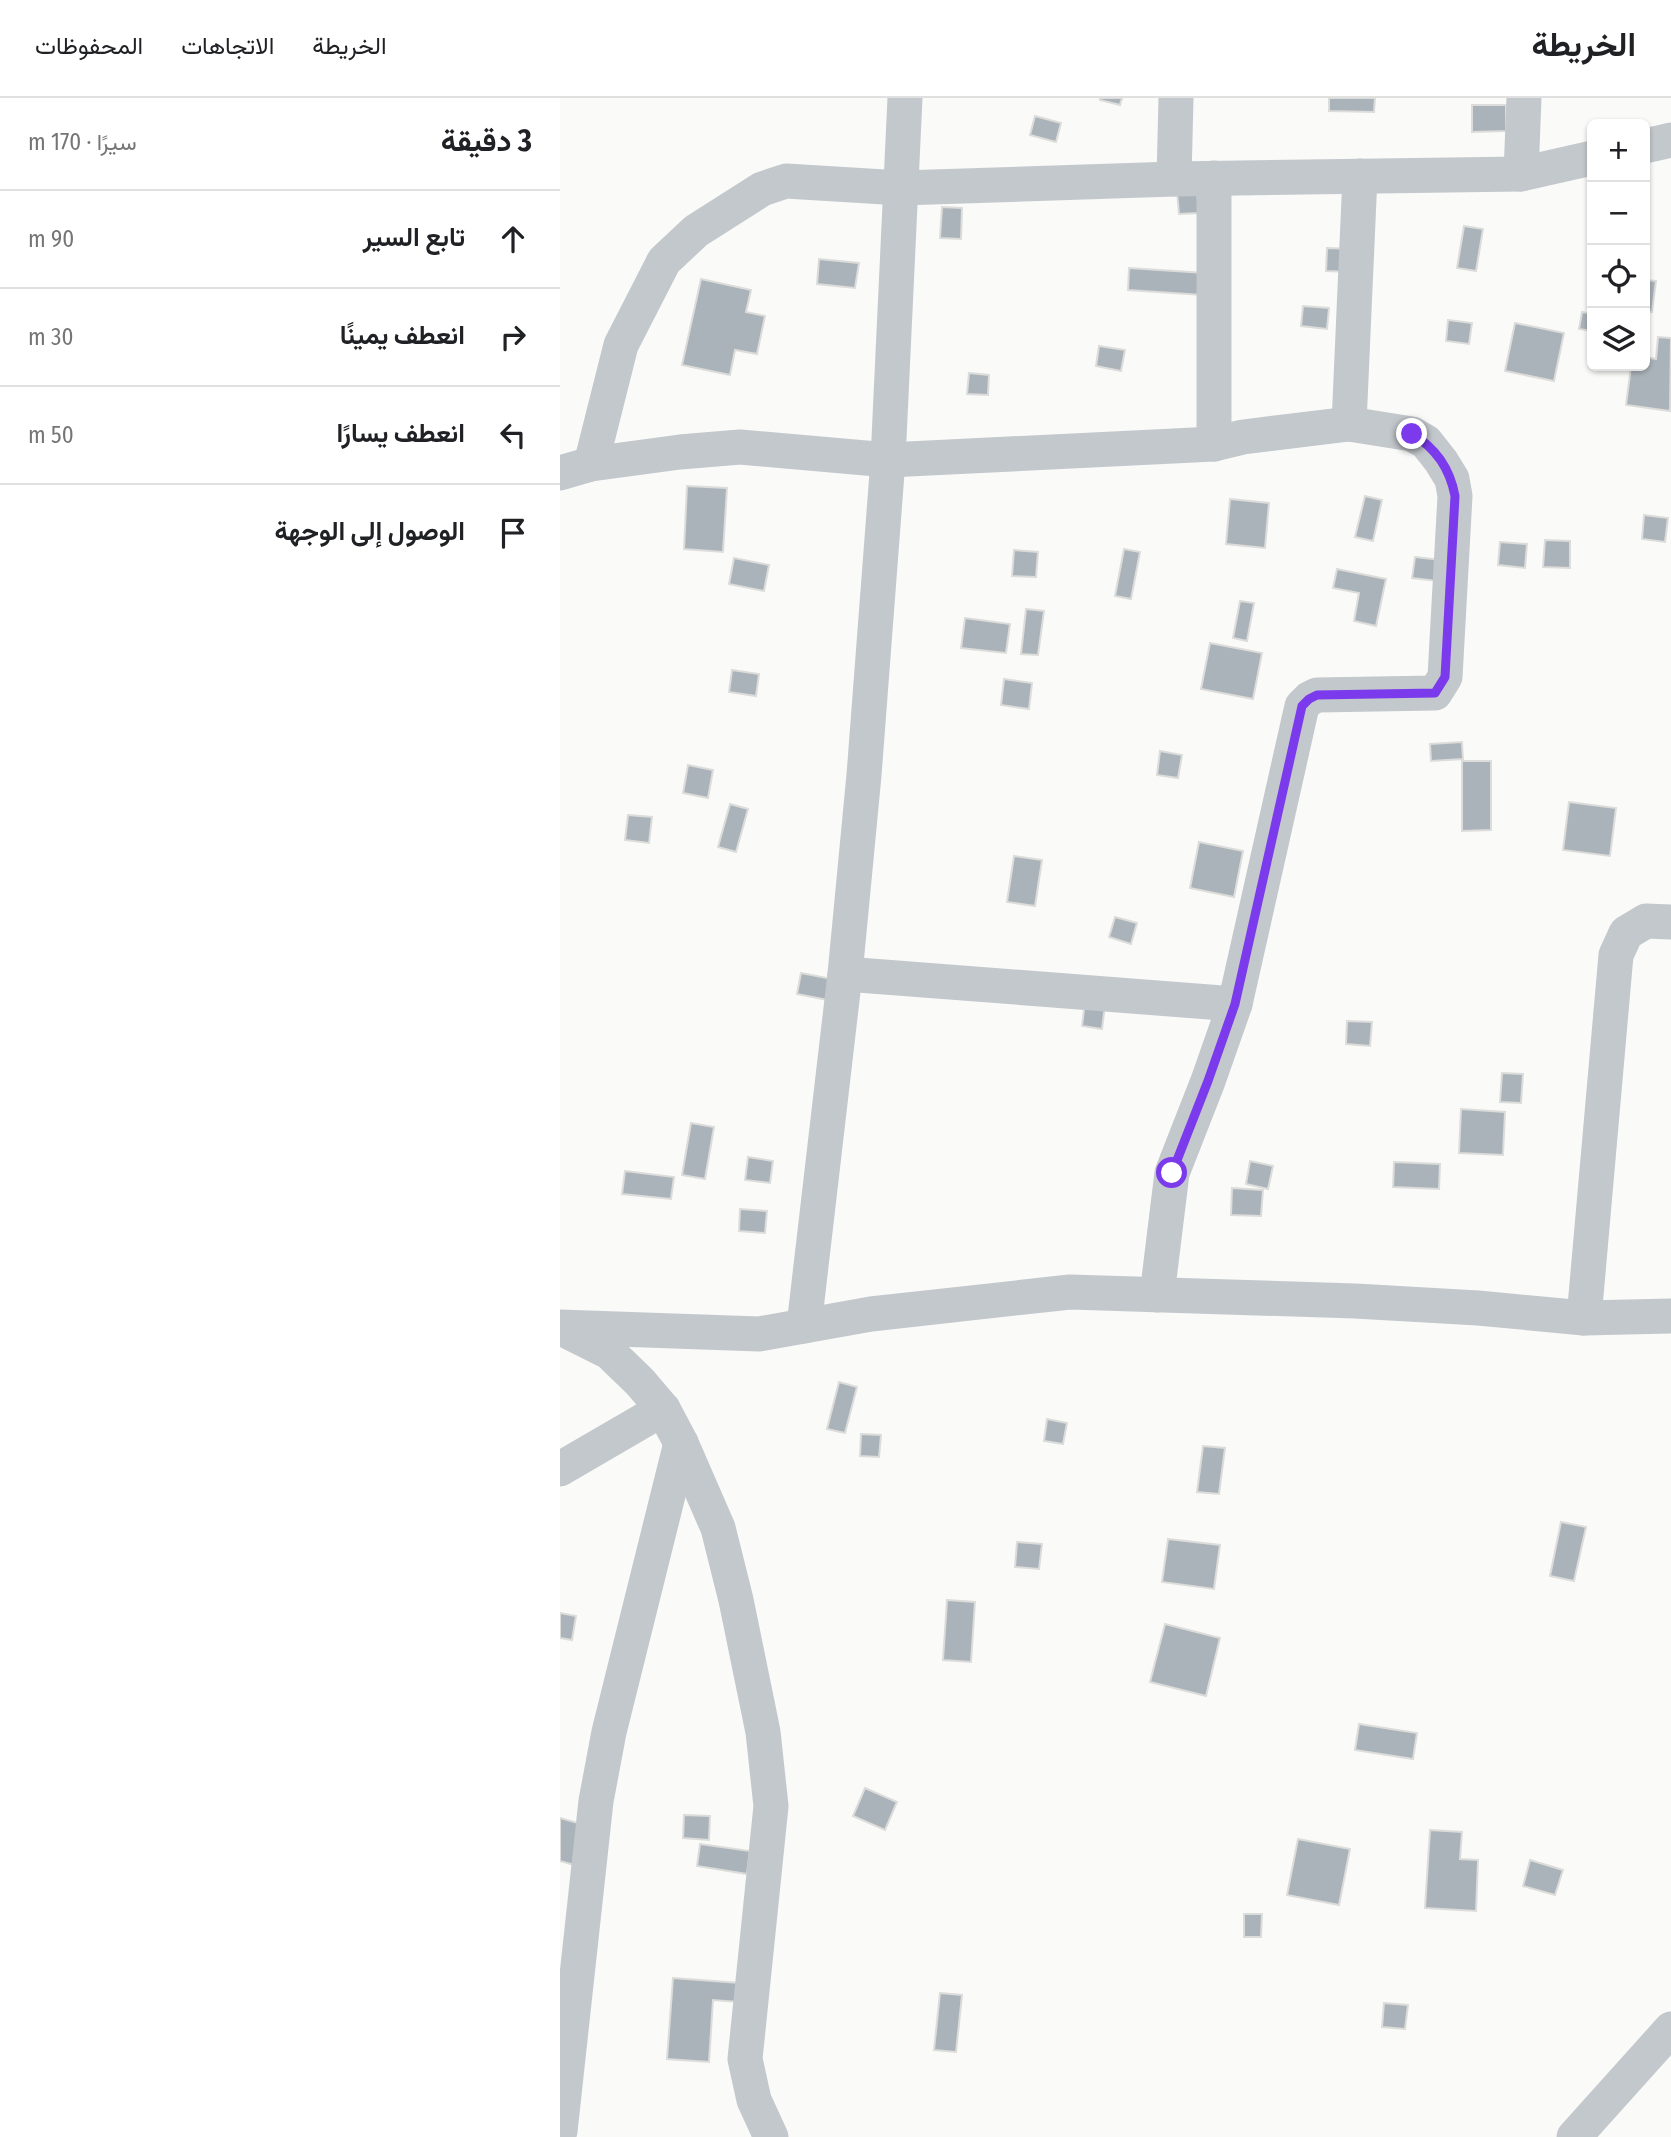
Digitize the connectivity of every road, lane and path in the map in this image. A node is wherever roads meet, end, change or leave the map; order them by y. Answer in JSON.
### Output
{"nodes":[{"id":1,"x":905,"y":98,"type":"edge"},
{"id":2,"x":1176,"y":98,"type":"edge"},
{"id":3,"x":1524,"y":98,"type":"edge"},
{"id":4,"x":1671,"y":140,"type":"edge"},
{"id":5,"x":1650,"y":145,"type":"edge"},
{"id":6,"x":1587,"y":159,"type":"edge"},
{"id":7,"x":1521,"y":174,"type":"junction"},
{"id":8,"x":1360,"y":176,"type":"junction"},
{"id":9,"x":1214,"y":178,"type":"junction"},
{"id":10,"x":1174,"y":179,"type":"junction"},
{"id":11,"x":901,"y":188,"type":"junction"},
{"id":12,"x":1349,"y":424,"type":"junction"},
{"id":13,"x":1214,"y":444,"type":"junction"},
{"id":14,"x":888,"y":460,"type":"junction"},
{"id":15,"x":575,"y":469,"type":"edge"},
{"id":16,"x":1671,"y":922,"type":"edge"},
{"id":17,"x":845,"y":974,"type":"junction"},
{"id":18,"x":1235,"y":1004,"type":"junction"},
{"id":19,"x":1157,"y":1296,"type":"junction"},
{"id":20,"x":1671,"y":1316,"type":"edge"},
{"id":21,"x":1584,"y":1318,"type":"junction"},
{"id":22,"x":804,"y":1326,"type":"junction"},
{"id":23,"x":560,"y":1328,"type":"edge"},
{"id":24,"x":663,"y":1409,"type":"junction"},
{"id":25,"x":681,"y":1443,"type":"junction"},
{"id":26,"x":560,"y":1469,"type":"edge"},
{"id":27,"x":1671,"y":2029,"type":"edge"},
{"id":28,"x":560,"y":2131,"type":"edge"},
{"id":29,"x":771,"y":2137,"type":"edge"},
{"id":30,"x":1574,"y":2137,"type":"edge"}],
"edges":[{"from":1,"to":11,"type":"street"},
{"from":2,"to":10,"type":"street"},
{"from":3,"to":7,"type":"street"},
{"from":4,"to":5,"type":"street"},
{"from":6,"to":7,"type":"street"},
{"from":7,"to":8,"type":"street"},
{"from":8,"to":9,"type":"street"},
{"from":8,"to":12,"type":"street"},
{"from":9,"to":10,"type":"street"},
{"from":9,"to":13,"type":"street"},
{"from":10,"to":11,"type":"street"},
{"from":11,"to":14,"type":"street"},
{"from":11,"to":15,"type":"street"},
{"from":12,"to":13,"type":"street"},
{"from":12,"to":18,"type":"street"},
{"from":13,"to":14,"type":"street"},
{"from":14,"to":15,"type":"street"},
{"from":14,"to":17,"type":"street"},
{"from":16,"to":21,"type":"street"},
{"from":17,"to":18,"type":"street"},
{"from":17,"to":22,"type":"street"},
{"from":18,"to":19,"type":"street"},
{"from":19,"to":21,"type":"street"},
{"from":19,"to":22,"type":"street"},
{"from":20,"to":21,"type":"street"},
{"from":22,"to":23,"type":"street"},
{"from":23,"to":24,"type":"street"},
{"from":24,"to":25,"type":"street"},
{"from":24,"to":26,"type":"street"},
{"from":25,"to":28,"type":"street"},
{"from":25,"to":29,"type":"street"},
{"from":27,"to":30,"type":"street"}]}
